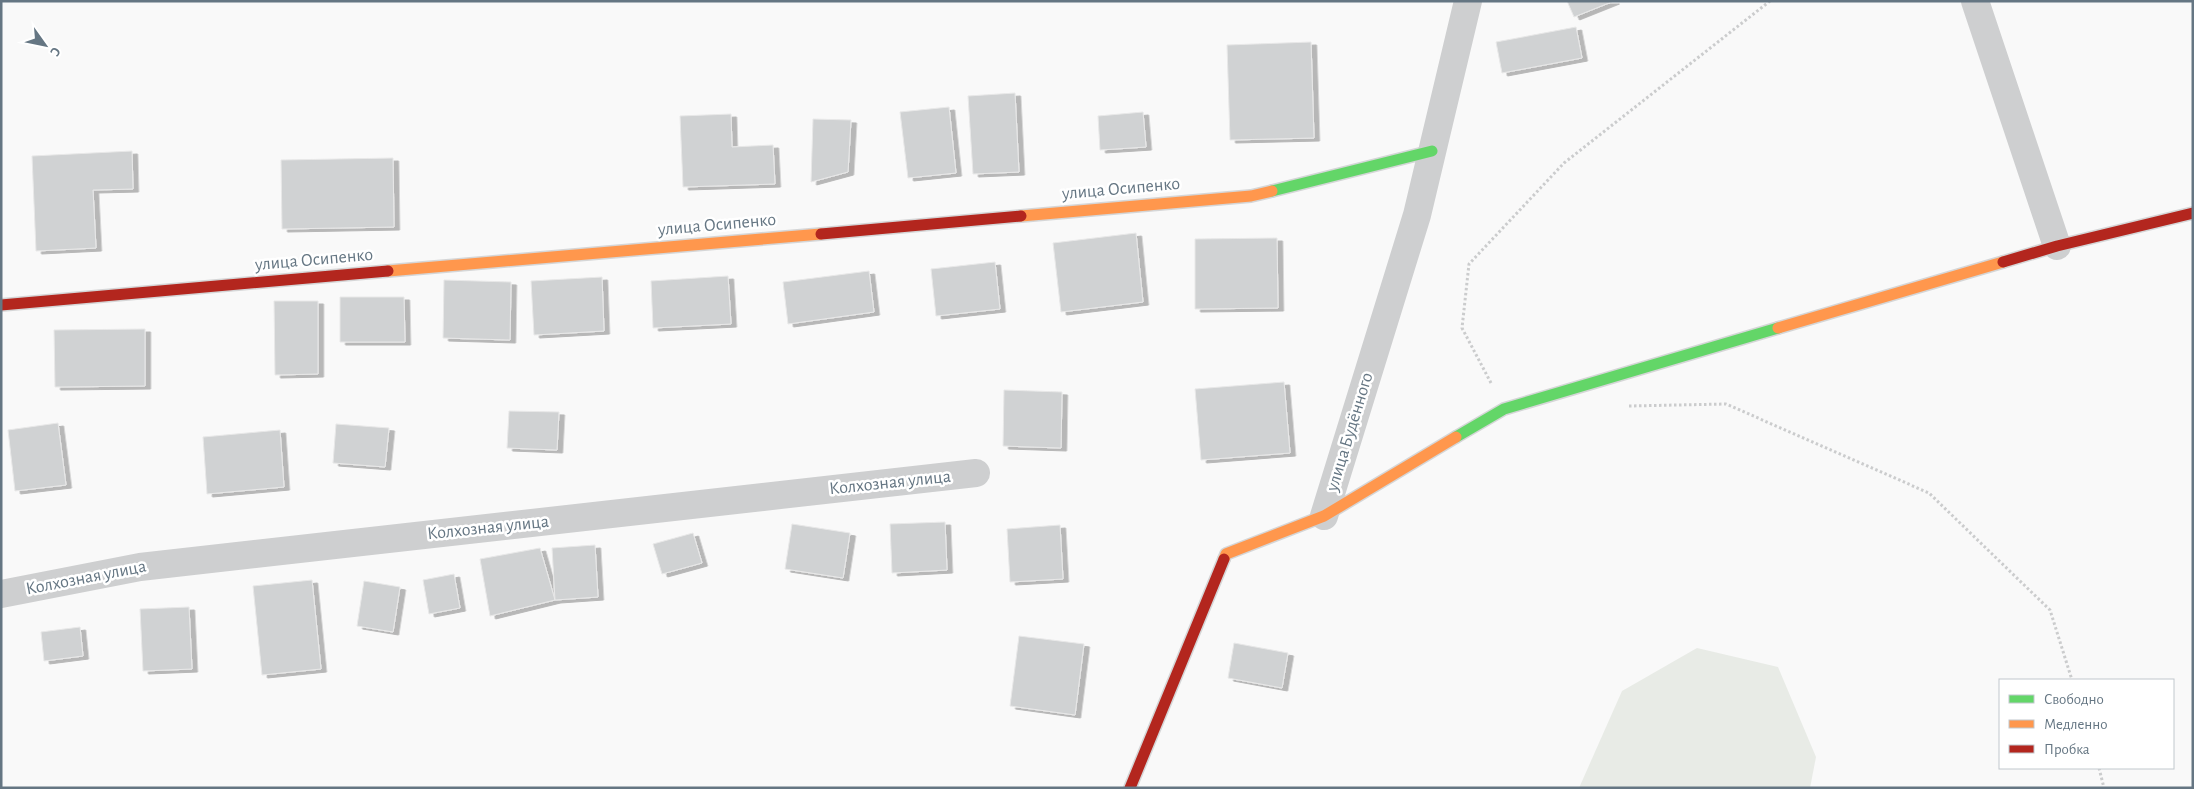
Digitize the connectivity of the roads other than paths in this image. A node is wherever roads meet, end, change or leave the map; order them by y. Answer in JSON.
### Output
{"nodes":[{"id":1,"x":1468,"y":1,"type":"edge"},
{"id":2,"x":1976,"y":1,"type":"edge"},
{"id":3,"x":1432,"y":151,"type":"junction"},
{"id":4,"x":2193,"y":213,"type":"edge"},
{"id":5,"x":2057,"y":246,"type":"junction"},
{"id":6,"x":1,"y":305,"type":"edge"},
{"id":7,"x":976,"y":473,"type":"dead end"},
{"id":8,"x":1324,"y":516,"type":"junction"},
{"id":9,"x":1,"y":594,"type":"edge"},
{"id":10,"x":1130,"y":788,"type":"edge"}],
"edges":[{"from":1,"to":3,"type":"street","name":"улица Будённого"},
{"from":2,"to":5,"type":"street"},
{"from":3,"to":6,"type":"street","name":"улица Осипенко"},
{"from":3,"to":8,"type":"street","name":"улица Будённого"},
{"from":4,"to":5,"type":"street"},
{"from":5,"to":8,"type":"street"},
{"from":7,"to":9,"type":"street","name":"Колхозная улица"},
{"from":8,"to":10,"type":"street"}]}
